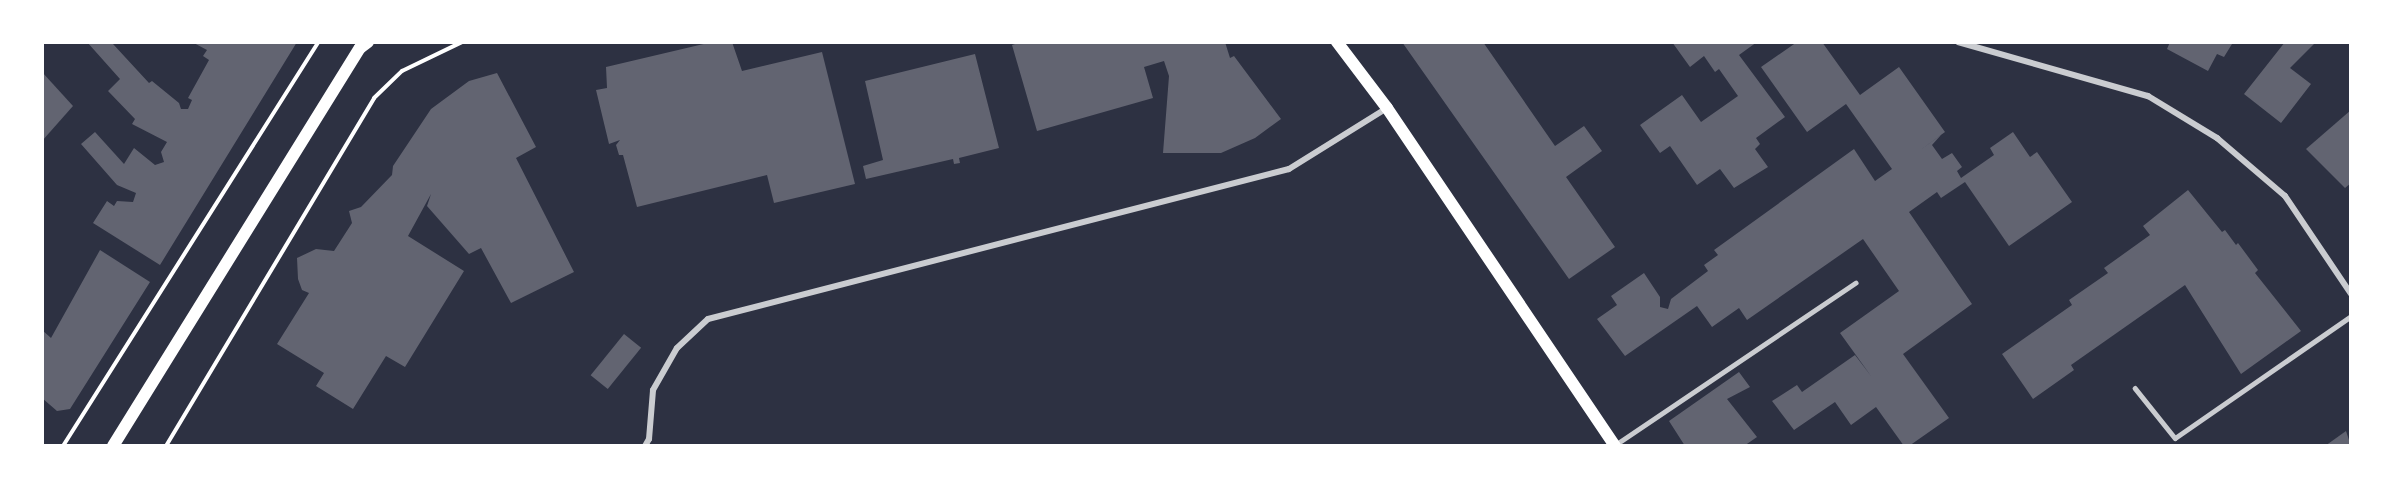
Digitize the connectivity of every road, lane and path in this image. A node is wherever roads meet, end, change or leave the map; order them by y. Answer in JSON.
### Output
{"nodes":[{"id":1,"x":318,"y":42,"type":"edge"},
{"id":2,"x":368,"y":42,"type":"edge"},
{"id":3,"x":462,"y":42,"type":"edge"},
{"id":4,"x":1337,"y":42,"type":"edge"},
{"id":5,"x":1958,"y":42,"type":"edge"},
{"id":6,"x":1387,"y":108,"type":"junction"},
{"id":7,"x":1855,"y":283,"type":"dead end"},
{"id":8,"x":2351,"y":294,"type":"edge"},
{"id":9,"x":2351,"y":316,"type":"edge"},
{"id":10,"x":2134,"y":388,"type":"dead end"},
{"id":11,"x":63,"y":446,"type":"edge"},
{"id":12,"x":113,"y":446,"type":"edge"},
{"id":13,"x":166,"y":446,"type":"edge"},
{"id":14,"x":645,"y":446,"type":"edge"},
{"id":15,"x":1615,"y":446,"type":"edge"}],
"edges":[{"from":1,"to":11,"type":"path"},
{"from":2,"to":12,"type":"main road"},
{"from":3,"to":13,"type":"path"},
{"from":4,"to":6,"type":"main road"},
{"from":5,"to":8,"type":"street"},
{"from":6,"to":14,"type":"street"},
{"from":6,"to":15,"type":"main road"},
{"from":7,"to":15,"type":"lane"},
{"from":9,"to":10,"type":"lane"}]}
